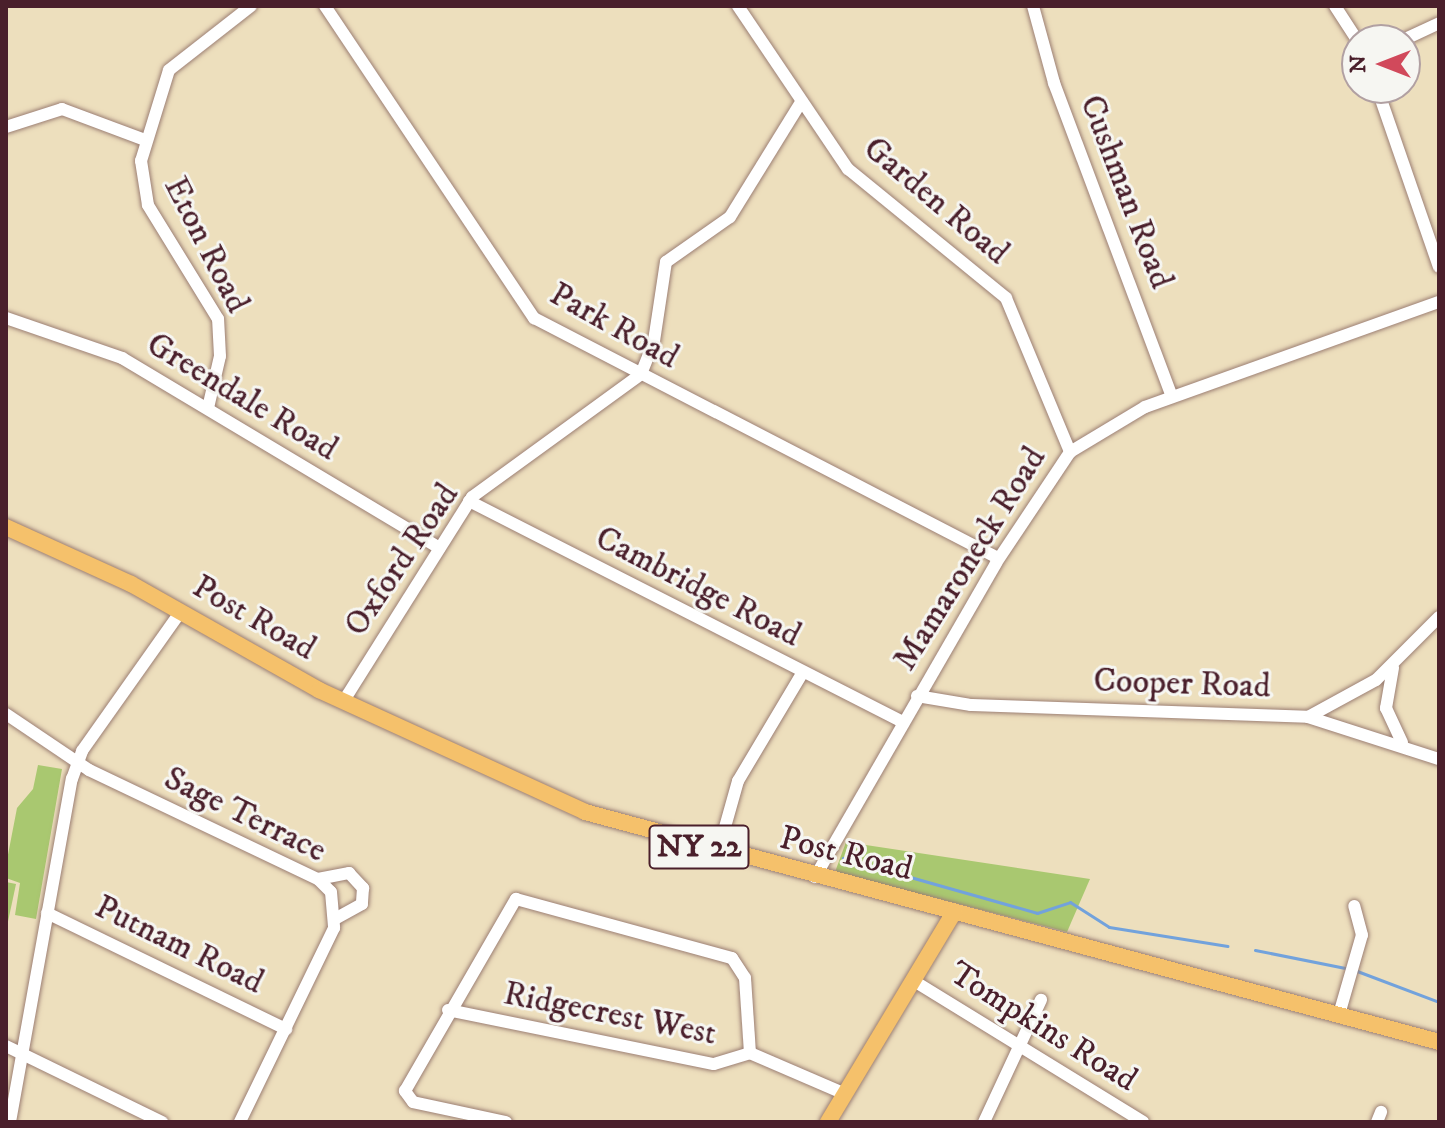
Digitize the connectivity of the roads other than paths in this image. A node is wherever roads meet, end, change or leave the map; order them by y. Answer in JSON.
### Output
{"nodes":[{"id":1,"x":251,"y":6,"type":"edge"},
{"id":2,"x":325,"y":6,"type":"edge"},
{"id":3,"x":738,"y":6,"type":"edge"},
{"id":4,"x":1033,"y":6,"type":"edge"},
{"id":5,"x":1335,"y":6,"type":"edge"},
{"id":6,"x":1347,"y":24,"type":"edge"},
{"id":7,"x":801,"y":102,"type":"junction"},
{"id":8,"x":1383,"y":104,"type":"edge"},
{"id":9,"x":6,"y":127,"type":"edge"},
{"id":10,"x":145,"y":140,"type":"junction"},
{"id":11,"x":1439,"y":267,"type":"edge"},
{"id":12,"x":1439,"y":302,"type":"edge"},
{"id":13,"x":6,"y":318,"type":"edge"},
{"id":14,"x":641,"y":374,"type":"junction"},
{"id":15,"x":1172,"y":397,"type":"junction"},
{"id":16,"x":208,"y":408,"type":"junction"},
{"id":17,"x":1070,"y":452,"type":"junction"},
{"id":18,"x":469,"y":501,"type":"junction"},
{"id":19,"x":6,"y":527,"type":"edge"},
{"id":20,"x":440,"y":548,"type":"junction"},
{"id":21,"x":998,"y":558,"type":"junction"},
{"id":22,"x":181,"y":611,"type":"junction"},
{"id":23,"x":1439,"y":617,"type":"edge"},
{"id":24,"x":1394,"y":665,"type":"junction"},
{"id":25,"x":803,"y":672,"type":"junction"},
{"id":26,"x":917,"y":696,"type":"junction"},
{"id":27,"x":343,"y":702,"type":"junction"},
{"id":28,"x":6,"y":714,"type":"edge"},
{"id":29,"x":1308,"y":717,"type":"junction"},
{"id":30,"x":902,"y":722,"type":"junction"},
{"id":31,"x":1402,"y":742,"type":"junction"},
{"id":32,"x":1439,"y":759,"type":"edge"},
{"id":33,"x":77,"y":763,"type":"junction"},
{"id":34,"x":718,"y":852,"type":"junction"},
{"id":35,"x":815,"y":877,"type":"junction"},
{"id":36,"x":318,"y":879,"type":"junction"},
{"id":37,"x":1354,"y":906,"type":"dead end"},
{"id":38,"x":954,"y":912,"type":"junction"},
{"id":39,"x":47,"y":913,"type":"junction"},
{"id":40,"x":337,"y":918,"type":"junction"},
{"id":41,"x":914,"y":981,"type":"junction"},
{"id":42,"x":1041,"y":1000,"type":"dead end"},
{"id":43,"x":448,"y":1010,"type":"junction"},
{"id":44,"x":1340,"y":1011,"type":"junction"},
{"id":45,"x":286,"y":1029,"type":"junction"},
{"id":46,"x":1439,"y":1042,"type":"edge"},
{"id":47,"x":6,"y":1046,"type":"edge"},
{"id":48,"x":1019,"y":1046,"type":"junction"},
{"id":49,"x":750,"y":1053,"type":"junction"},
{"id":50,"x":22,"y":1054,"type":"junction"},
{"id":51,"x":845,"y":1094,"type":"junction"},
{"id":52,"x":10,"y":1122,"type":"edge"},
{"id":53,"x":162,"y":1122,"type":"edge"},
{"id":54,"x":240,"y":1122,"type":"edge"},
{"id":55,"x":506,"y":1122,"type":"edge"},
{"id":56,"x":828,"y":1122,"type":"edge"},
{"id":57,"x":984,"y":1122,"type":"edge"},
{"id":58,"x":1143,"y":1122,"type":"edge"}],
"edges":[{"from":1,"to":10,"type":"street","name":"Eton Road"},
{"from":2,"to":14,"type":"street","name":"Park Road"},
{"from":3,"to":7,"type":"street","name":"Garden Road"},
{"from":4,"to":15,"type":"street","name":"Cushman Road"},
{"from":5,"to":6,"type":"street"},
{"from":7,"to":14,"type":"street"},
{"from":7,"to":17,"type":"street","name":"Garden Road"},
{"from":8,"to":11,"type":"street"},
{"from":9,"to":10,"type":"street"},
{"from":10,"to":16,"type":"street","name":"Eton Road"},
{"from":12,"to":15,"type":"street","name":"Mamaroneck Road"},
{"from":13,"to":16,"type":"street","name":"Greendale Road"},
{"from":14,"to":18,"type":"street","name":"Oxford Road"},
{"from":14,"to":21,"type":"street","name":"Park Road"},
{"from":15,"to":17,"type":"street","name":"Mamaroneck Road"},
{"from":16,"to":20,"type":"street","name":"Greendale Road"},
{"from":17,"to":21,"type":"street","name":"Mamaroneck Road"},
{"from":18,"to":20,"type":"street","name":"Oxford Road"},
{"from":18,"to":25,"type":"street","name":"Cambridge Road"},
{"from":19,"to":22,"type":"main road","name":"Post Road","number":"NY 22"},
{"from":20,"to":27,"type":"street","name":"Oxford Road"},
{"from":21,"to":26,"type":"street","name":"Mamaroneck Road"},
{"from":22,"to":27,"type":"main road","name":"Post Road","number":"NY 22"},
{"from":22,"to":33,"type":"street"},
{"from":23,"to":24,"type":"street"},
{"from":24,"to":29,"type":"street"},
{"from":24,"to":31,"type":"street"},
{"from":25,"to":30,"type":"street","name":"Cambridge Road"},
{"from":25,"to":34,"type":"street"},
{"from":26,"to":29,"type":"street","name":"Cooper Road"},
{"from":26,"to":30,"type":"street","name":"Mamaroneck Road"},
{"from":27,"to":34,"type":"main road","name":"Post Road","number":"NY 22"},
{"from":28,"to":33,"type":"street","name":"Sage Terrace"},
{"from":29,"to":31,"type":"street","name":"Cooper Road"},
{"from":30,"to":35,"type":"street","name":"Mamaroneck Road"},
{"from":31,"to":32,"type":"street","name":"Cooper Road"},
{"from":33,"to":36,"type":"street","name":"Sage Terrace"},
{"from":33,"to":39,"type":"street"},
{"from":34,"to":35,"type":"main road","name":"Post Road","number":"NY 22"},
{"from":35,"to":38,"type":"main road","name":"Post Road","number":"NY 22"},
{"from":36,"to":40,"type":"street","name":"Sage Terrace"},
{"from":36,"to":40,"type":"street"},
{"from":37,"to":44,"type":"street"},
{"from":38,"to":41,"type":"main road"},
{"from":38,"to":44,"type":"main road","name":"Post Road","number":"NY 22"},
{"from":39,"to":45,"type":"street","name":"Putnam Road"},
{"from":39,"to":50,"type":"street"},
{"from":40,"to":45,"type":"street"},
{"from":41,"to":48,"type":"street","name":"Tompkins Road"},
{"from":41,"to":51,"type":"main road"},
{"from":42,"to":48,"type":"street"},
{"from":43,"to":49,"type":"street","name":"Ridgecrest West"},
{"from":43,"to":49,"type":"street"},
{"from":43,"to":55,"type":"street"},
{"from":44,"to":46,"type":"main road","name":"Post Road","number":"NY 22"},
{"from":45,"to":54,"type":"street"},
{"from":47,"to":50,"type":"street"},
{"from":48,"to":57,"type":"street"},
{"from":48,"to":58,"type":"street","name":"Tompkins Road"},
{"from":49,"to":51,"type":"street","name":"Ridgecrest West"},
{"from":50,"to":52,"type":"street"},
{"from":50,"to":53,"type":"street"},
{"from":51,"to":56,"type":"main road"}]}
